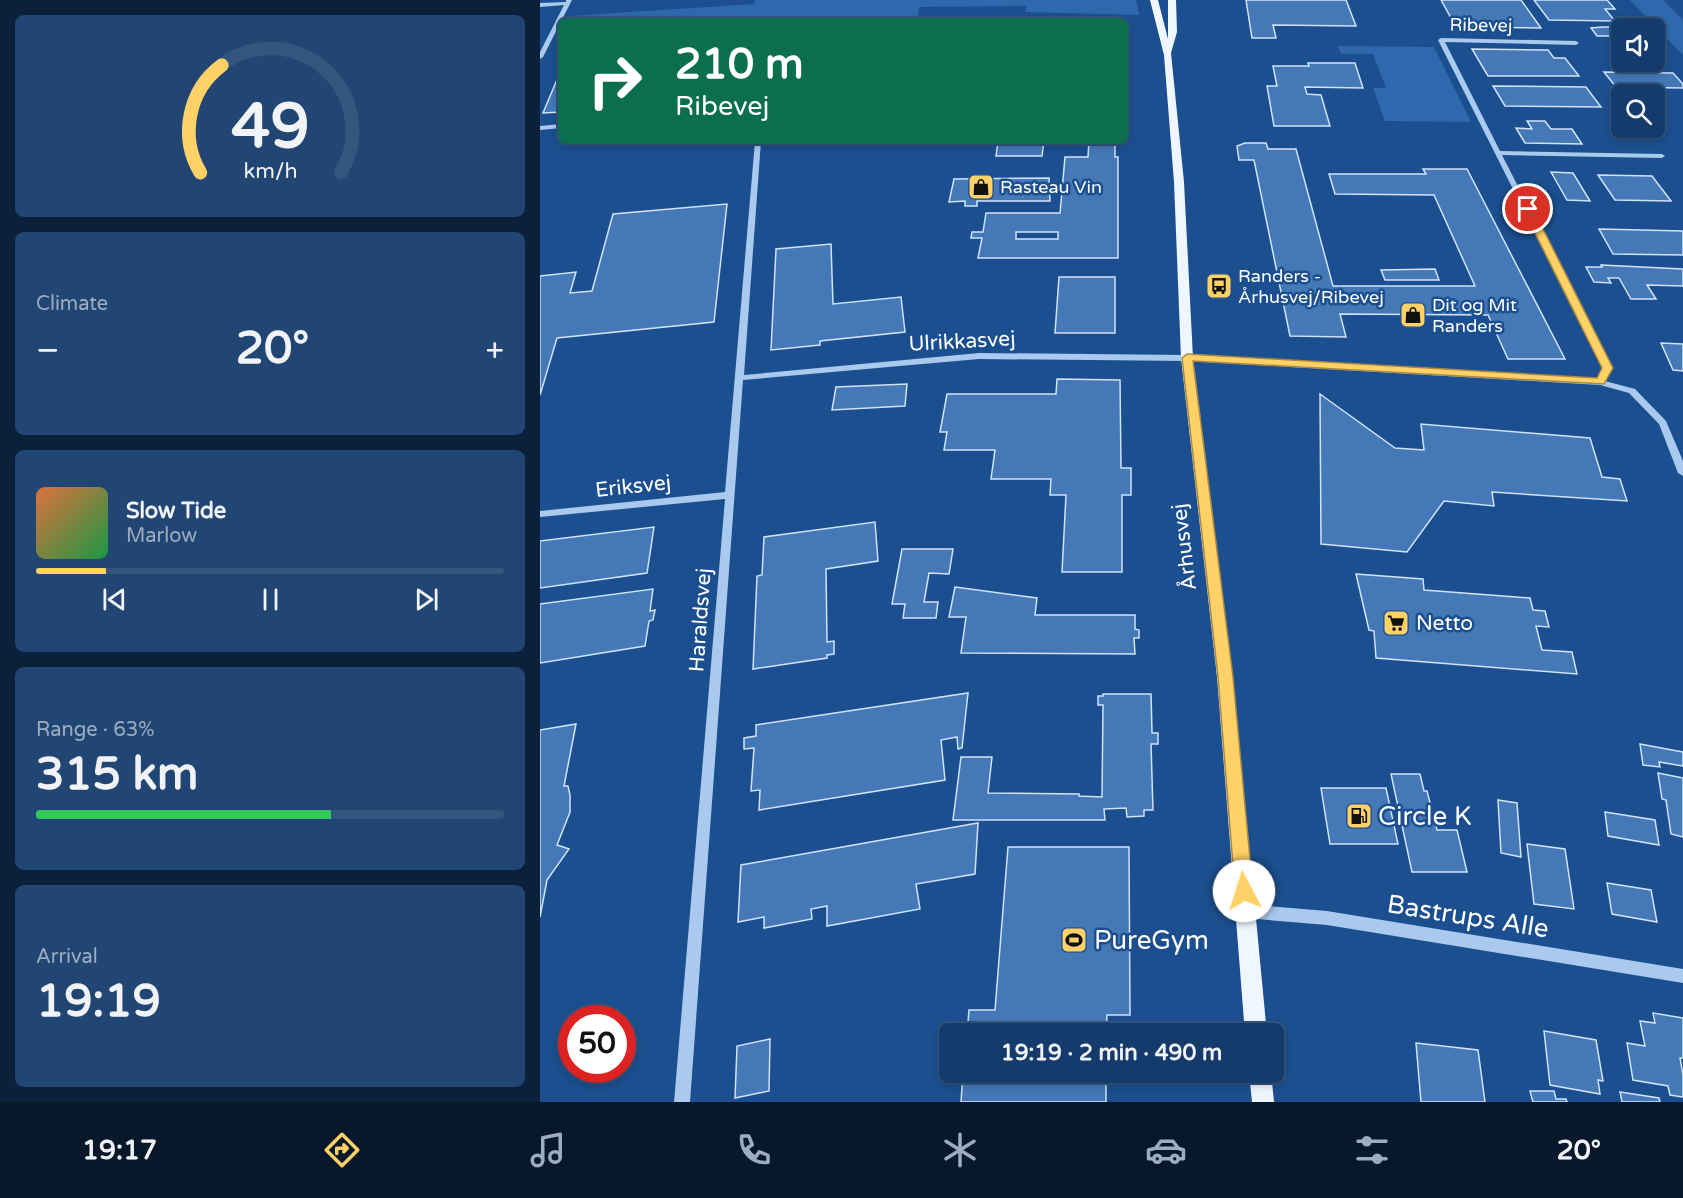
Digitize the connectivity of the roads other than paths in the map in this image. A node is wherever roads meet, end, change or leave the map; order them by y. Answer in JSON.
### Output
{"nodes":[{"id":1,"x":1154,"y":0,"type":"edge"},
{"id":2,"x":1170,"y":0,"type":"edge"},
{"id":3,"x":568,"y":1,"type":"edge"},
{"id":4,"x":540,"y":5,"type":"edge"},
{"id":5,"x":560,"y":18,"type":"edge"},
{"id":6,"x":558,"y":21,"type":"edge"},
{"id":7,"x":1576,"y":42,"type":"dead end"},
{"id":8,"x":1168,"y":55,"type":"junction"},
{"id":9,"x":540,"y":57,"type":"edge"},
{"id":10,"x":558,"y":126,"type":"edge"},
{"id":11,"x":540,"y":128,"type":"edge"},
{"id":12,"x":758,"y":144,"type":"edge"},
{"id":13,"x":1499,"y":153,"type":"junction"},
{"id":14,"x":1662,"y":156,"type":"dead end"},
{"id":15,"x":1187,"y":358,"type":"junction"},
{"id":16,"x":740,"y":378,"type":"junction"},
{"id":17,"x":1600,"y":382,"type":"junction"},
{"id":18,"x":1683,"y":473,"type":"edge"},
{"id":19,"x":729,"y":495,"type":"junction"},
{"id":20,"x":540,"y":514,"type":"edge"},
{"id":21,"x":1245,"y":910,"type":"junction"},
{"id":22,"x":1683,"y":976,"type":"edge"},
{"id":23,"x":1255,"y":1023,"type":"edge"},
{"id":24,"x":1261,"y":1083,"type":"edge"},
{"id":25,"x":682,"y":1102,"type":"edge"},
{"id":26,"x":1263,"y":1102,"type":"edge"}],
"edges":[{"from":1,"to":8,"type":"main road","name":"Århusvej"},
{"from":2,"to":8,"type":"main road","name":"Århusvej"},
{"from":3,"to":4,"type":"street"},
{"from":3,"to":5,"type":"street"},
{"from":6,"to":9,"type":"street"},
{"from":7,"to":13,"type":"street","name":"Ribevej"},
{"from":8,"to":15,"type":"main road","name":"Århusvej"},
{"from":10,"to":11,"type":"street"},
{"from":12,"to":16,"type":"street","name":"Haraldsvej"},
{"from":13,"to":14,"type":"street"},
{"from":13,"to":17,"type":"street","name":"Ribevej"},
{"from":15,"to":16,"type":"street","name":"Ulrikkasvej"},
{"from":15,"to":17,"type":"street"},
{"from":15,"to":21,"type":"main road","name":"Århusvej"},
{"from":16,"to":19,"type":"street","name":"Haraldsvej"},
{"from":17,"to":18,"type":"street"},
{"from":19,"to":20,"type":"street","name":"Eriksvej"},
{"from":19,"to":25,"type":"street","name":"Haraldsvej"},
{"from":21,"to":22,"type":"street","name":"Bastrups Alle"},
{"from":21,"to":23,"type":"main road","name":"Århusvej"},
{"from":24,"to":26,"type":"main road"}]}
